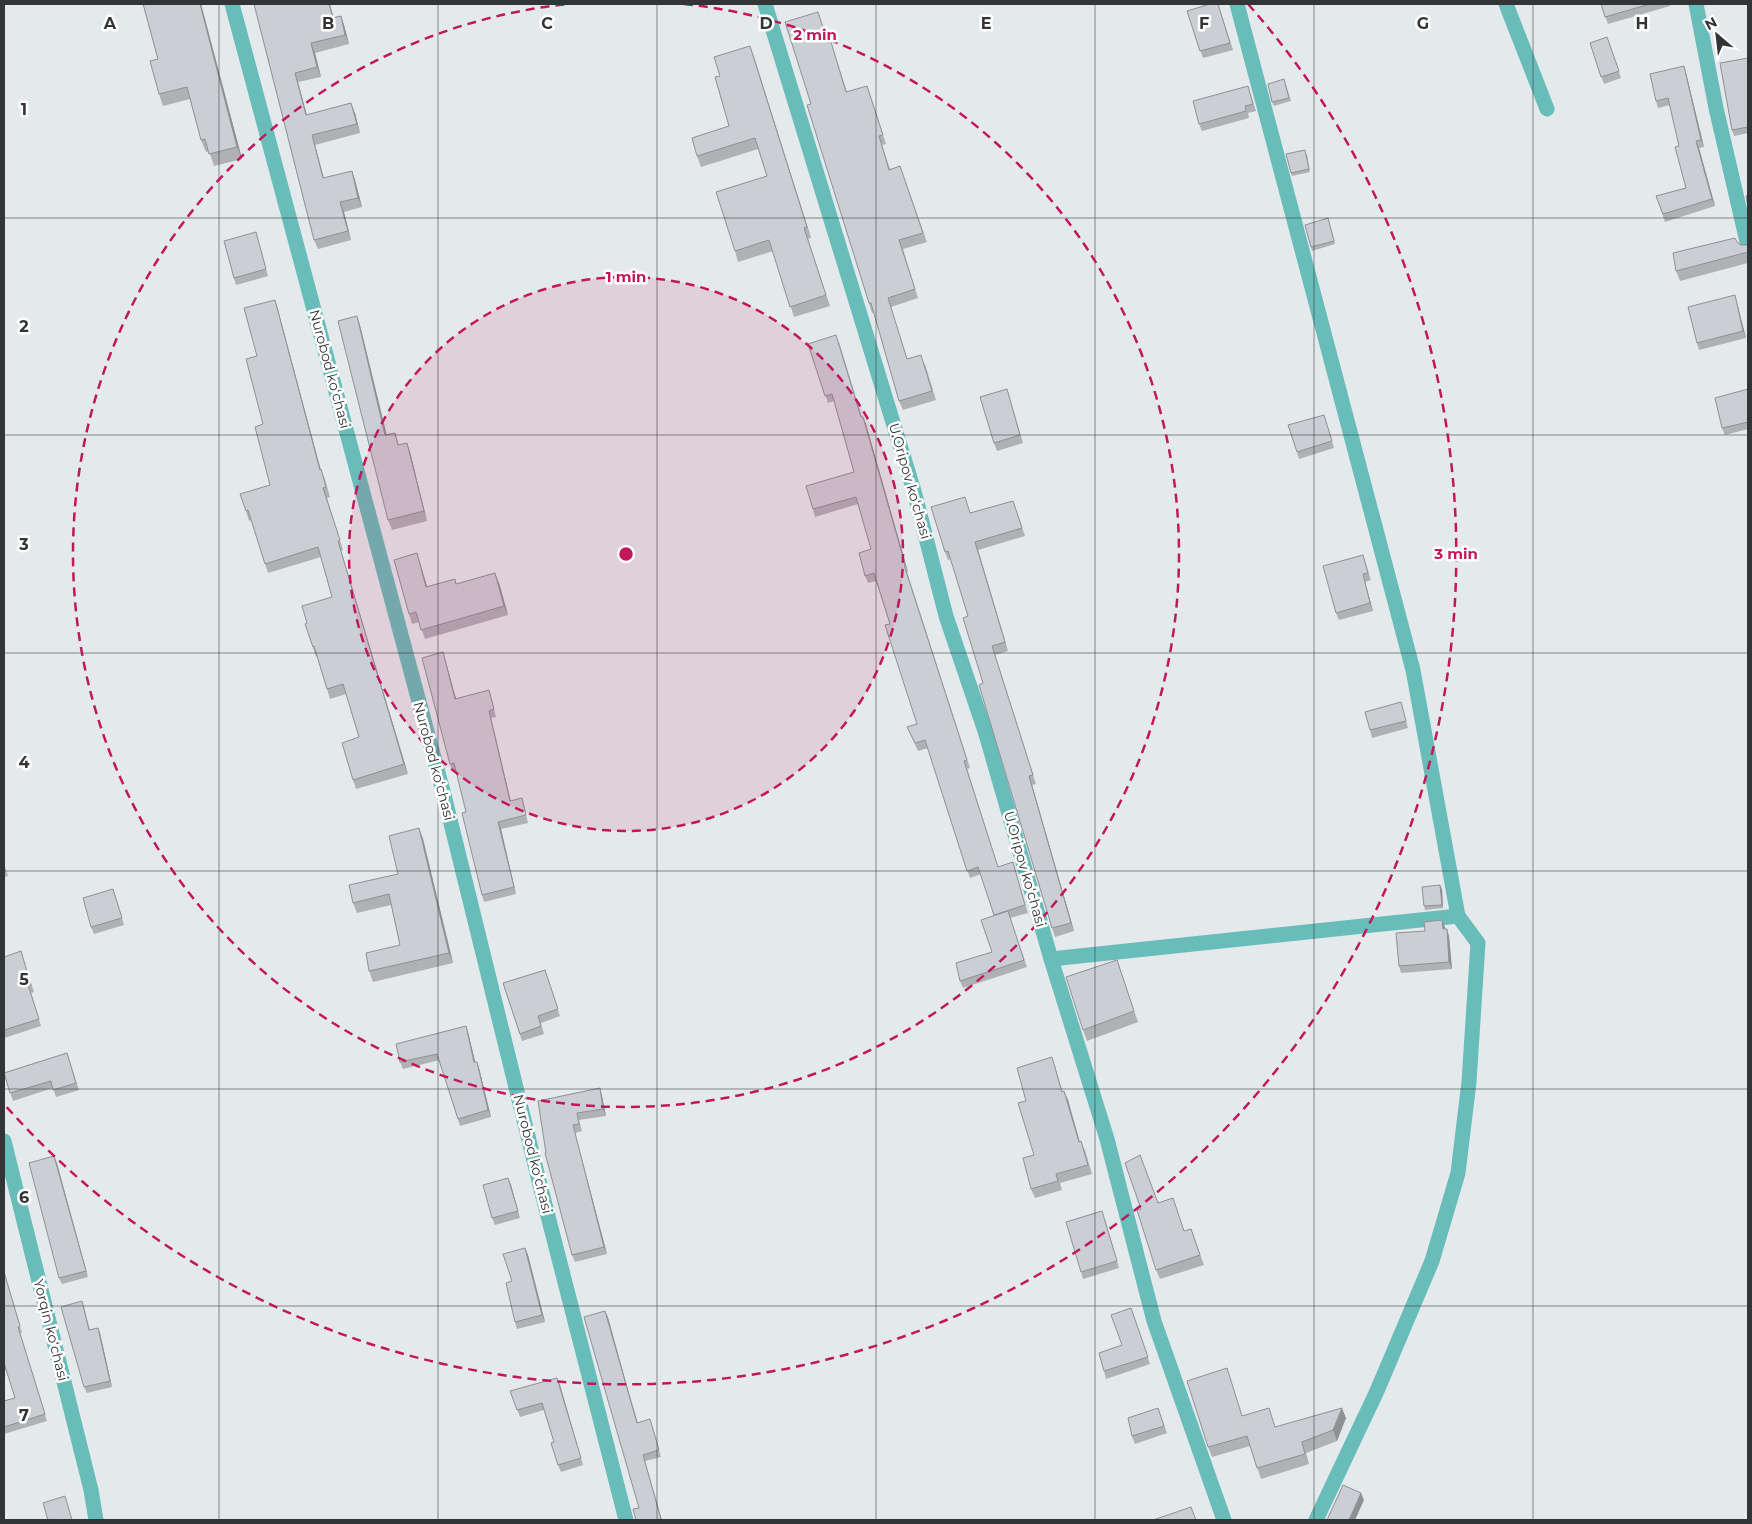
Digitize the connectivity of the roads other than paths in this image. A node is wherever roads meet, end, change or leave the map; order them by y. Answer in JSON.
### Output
{"nodes":[{"id":1,"x":232,"y":4,"type":"edge"},
{"id":2,"x":766,"y":4,"type":"edge"},
{"id":3,"x":1237,"y":4,"type":"edge"},
{"id":4,"x":1506,"y":4,"type":"edge"},
{"id":5,"x":1696,"y":4,"type":"edge"},
{"id":6,"x":1547,"y":109,"type":"dead end"},
{"id":7,"x":1748,"y":246,"type":"edge"},
{"id":8,"x":1458,"y":916,"type":"junction"},
{"id":9,"x":1051,"y":960,"type":"junction"},
{"id":10,"x":4,"y":1140,"type":"edge"},
{"id":11,"x":96,"y":1520,"type":"edge"},
{"id":12,"x":626,"y":1520,"type":"edge"},
{"id":13,"x":1224,"y":1520,"type":"edge"},
{"id":14,"x":1316,"y":1520,"type":"edge"}],
"edges":[{"from":1,"to":12,"type":"street","name":"Nurobod koʻchasi"},
{"from":2,"to":9,"type":"street","name":"U.Oripov koʻchasi"},
{"from":3,"to":8,"type":"street"},
{"from":4,"to":6,"type":"street"},
{"from":5,"to":7,"type":"street"},
{"from":8,"to":9,"type":"street"},
{"from":8,"to":14,"type":"street"},
{"from":9,"to":13,"type":"street","name":"U.Oripov koʻchasi"},
{"from":10,"to":11,"type":"street","name":"Yorqin koʻchasi"}]}
